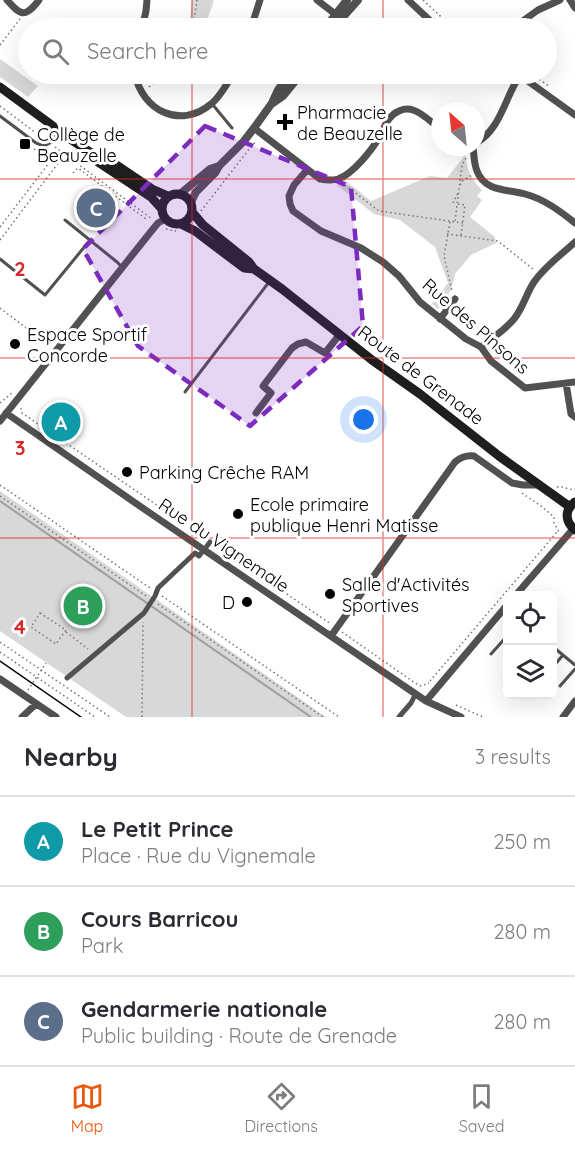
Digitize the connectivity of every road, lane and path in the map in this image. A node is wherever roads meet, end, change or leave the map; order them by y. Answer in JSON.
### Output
{"nodes":[{"id":1,"x":7,"y":0,"type":"edge"},
{"id":2,"x":39,"y":0,"type":"edge"},
{"id":3,"x":147,"y":0,"type":"edge"},
{"id":4,"x":197,"y":0,"type":"edge"},
{"id":5,"x":260,"y":0,"type":"edge"},
{"id":6,"x":316,"y":0,"type":"edge"},
{"id":7,"x":347,"y":0,"type":"edge"},
{"id":8,"x":358,"y":0,"type":"edge"},
{"id":9,"x":560,"y":0,"type":"edge"},
{"id":10,"x":570,"y":0,"type":"edge"},
{"id":11,"x":416,"y":1,"type":"edge"},
{"id":12,"x":575,"y":8,"type":"edge"},
{"id":13,"x":26,"y":12,"type":"junction"},
{"id":14,"x":336,"y":15,"type":"junction"},
{"id":15,"x":21,"y":18,"type":"edge"},
{"id":16,"x":144,"y":18,"type":"edge"},
{"id":17,"x":194,"y":18,"type":"edge"},
{"id":18,"x":254,"y":18,"type":"edge"},
{"id":19,"x":333,"y":18,"type":"edge"},
{"id":20,"x":335,"y":18,"type":"edge"},
{"id":21,"x":430,"y":18,"type":"edge"},
{"id":22,"x":439,"y":18,"type":"edge"},
{"id":23,"x":526,"y":18,"type":"edge"},
{"id":24,"x":18,"y":22,"type":"edge"},
{"id":25,"x":0,"y":45,"type":"edge"},
{"id":26,"x":138,"y":84,"type":"edge"},
{"id":27,"x":153,"y":84,"type":"edge"},
{"id":28,"x":227,"y":84,"type":"edge"},
{"id":29,"x":282,"y":84,"type":"edge"},
{"id":30,"x":293,"y":84,"type":"edge"},
{"id":31,"x":514,"y":84,"type":"edge"},
{"id":32,"x":533,"y":84,"type":"edge"},
{"id":33,"x":0,"y":87,"type":"edge"},
{"id":34,"x":142,"y":94,"type":"junction"},
{"id":35,"x":272,"y":103,"type":"junction"},
{"id":36,"x":212,"y":104,"type":"junction"},
{"id":37,"x":0,"y":106,"type":"edge"},
{"id":38,"x":575,"y":115,"type":"edge"},
{"id":39,"x":0,"y":116,"type":"edge"},
{"id":40,"x":431,"y":122,"type":"edge"},
{"id":41,"x":232,"y":128,"type":"dead end"},
{"id":42,"x":254,"y":128,"type":"junction"},
{"id":43,"x":64,"y":135,"type":"junction"},
{"id":44,"x":485,"y":137,"type":"edge"},
{"id":45,"x":47,"y":141,"type":"dead end"},
{"id":46,"x":257,"y":142,"type":"dead end"},
{"id":47,"x":53,"y":146,"type":"dead end"},
{"id":48,"x":33,"y":148,"type":"dead end"},
{"id":49,"x":64,"y":154,"type":"junction"},
{"id":50,"x":96,"y":156,"type":"junction"},
{"id":51,"x":466,"y":156,"type":"edge"},
{"id":52,"x":474,"y":156,"type":"edge"},
{"id":53,"x":52,"y":159,"type":"junction"},
{"id":54,"x":57,"y":161,"type":"dead end"},
{"id":55,"x":219,"y":166,"type":"junction"},
{"id":56,"x":307,"y":170,"type":"junction"},
{"id":57,"x":73,"y":173,"type":"dead end"},
{"id":58,"x":471,"y":175,"type":"dead end"},
{"id":59,"x":341,"y":182,"type":"dead end"},
{"id":60,"x":459,"y":186,"type":"junction"},
{"id":61,"x":459,"y":192,"type":"junction"},
{"id":62,"x":180,"y":194,"type":"junction"},
{"id":63,"x":168,"y":196,"type":"junction"},
{"id":64,"x":124,"y":200,"type":"junction"},
{"id":65,"x":453,"y":203,"type":"dead end"},
{"id":66,"x":458,"y":204,"type":"junction"},
{"id":67,"x":161,"y":208,"type":"junction"},
{"id":68,"x":196,"y":211,"type":"junction"},
{"id":69,"x":152,"y":218,"type":"dead end"},
{"id":70,"x":146,"y":219,"type":"dead end"},
{"id":71,"x":165,"y":219,"type":"junction"},
{"id":72,"x":65,"y":220,"type":"dead end"},
{"id":73,"x":450,"y":221,"type":"junction"},
{"id":74,"x":455,"y":222,"type":"junction"},
{"id":75,"x":463,"y":223,"type":"junction"},
{"id":76,"x":575,"y":223,"type":"edge"},
{"id":77,"x":181,"y":224,"type":"junction"},
{"id":78,"x":0,"y":227,"type":"edge"},
{"id":79,"x":447,"y":234,"type":"junction"},
{"id":80,"x":461,"y":236,"type":"junction"},
{"id":81,"x":0,"y":240,"type":"edge"},
{"id":82,"x":90,"y":240,"type":"junction"},
{"id":83,"x":575,"y":242,"type":"edge"},
{"id":84,"x":0,"y":259,"type":"edge"},
{"id":85,"x":122,"y":267,"type":"junction"},
{"id":86,"x":254,"y":269,"type":"junction"},
{"id":87,"x":539,"y":274,"type":"junction"},
{"id":88,"x":270,"y":280,"type":"junction"},
{"id":89,"x":455,"y":299,"type":"joint"},
{"id":90,"x":0,"y":308,"type":"edge"},
{"id":91,"x":440,"y":319,"type":"junction"},
{"id":92,"x":340,"y":334,"type":"junction"},
{"id":93,"x":46,"y":344,"type":"dead end"},
{"id":94,"x":481,"y":347,"type":"junction"},
{"id":95,"x":575,"y":382,"type":"edge"},
{"id":96,"x":566,"y":383,"type":"junction"},
{"id":97,"x":185,"y":392,"type":"dead end"},
{"id":98,"x":8,"y":396,"type":"dead end"},
{"id":99,"x":0,"y":403,"type":"edge"},
{"id":100,"x":21,"y":405,"type":"dead end"},
{"id":101,"x":6,"y":413,"type":"junction"},
{"id":102,"x":256,"y":413,"type":"dead end"},
{"id":103,"x":575,"y":417,"type":"edge"},
{"id":104,"x":0,"y":421,"type":"edge"},
{"id":105,"x":0,"y":485,"type":"edge"},
{"id":106,"x":534,"y":485,"type":"junction"},
{"id":107,"x":518,"y":487,"type":"dead end"},
{"id":108,"x":555,"y":489,"type":"dead end"},
{"id":109,"x":575,"y":489,"type":"edge"},
{"id":110,"x":0,"y":496,"type":"edge"},
{"id":111,"x":572,"y":504,"type":"edge"},
{"id":112,"x":574,"y":529,"type":"edge"},
{"id":113,"x":557,"y":531,"type":"junction"},
{"id":114,"x":561,"y":536,"type":"dead end"},
{"id":115,"x":202,"y":552,"type":"dead end"},
{"id":116,"x":519,"y":591,"type":"edge"},
{"id":117,"x":156,"y":592,"type":"junction"},
{"id":118,"x":152,"y":601,"type":"junction"},
{"id":119,"x":503,"y":611,"type":"edge"},
{"id":120,"x":144,"y":613,"type":"junction"},
{"id":121,"x":333,"y":625,"type":"dead end"},
{"id":122,"x":65,"y":632,"type":"junction"},
{"id":123,"x":331,"y":636,"type":"junction"},
{"id":124,"x":347,"y":636,"type":"dead end"},
{"id":125,"x":503,"y":640,"type":"edge"},
{"id":126,"x":0,"y":642,"type":"edge"},
{"id":127,"x":557,"y":650,"type":"edge"},
{"id":128,"x":0,"y":652,"type":"edge"},
{"id":129,"x":95,"y":654,"type":"junction"},
{"id":130,"x":491,"y":654,"type":"dead end"},
{"id":131,"x":563,"y":655,"type":"junction"},
{"id":132,"x":557,"y":662,"type":"edge"},
{"id":133,"x":46,"y":663,"type":"dead end"},
{"id":134,"x":575,"y":667,"type":"edge"},
{"id":135,"x":41,"y":670,"type":"junction"},
{"id":136,"x":36,"y":677,"type":"junction"},
{"id":137,"x":67,"y":678,"type":"dead end"},
{"id":138,"x":0,"y":679,"type":"edge"},
{"id":139,"x":429,"y":683,"type":"junction"},
{"id":140,"x":432,"y":686,"type":"dead end"},
{"id":141,"x":560,"y":686,"type":"dead end"},
{"id":142,"x":26,"y":692,"type":"dead end"},
{"id":143,"x":414,"y":697,"type":"dead end"},
{"id":144,"x":426,"y":701,"type":"junction"},
{"id":145,"x":575,"y":701,"type":"edge"},
{"id":146,"x":36,"y":704,"type":"junction"},
{"id":147,"x":456,"y":705,"type":"dead end"},
{"id":148,"x":22,"y":717,"type":"edge"},
{"id":149,"x":56,"y":717,"type":"edge"},
{"id":150,"x":95,"y":717,"type":"edge"},
{"id":151,"x":110,"y":717,"type":"edge"},
{"id":152,"x":142,"y":717,"type":"edge"},
{"id":153,"x":323,"y":717,"type":"edge"},
{"id":154,"x":339,"y":717,"type":"edge"},
{"id":155,"x":399,"y":717,"type":"edge"},
{"id":156,"x":461,"y":717,"type":"edge"},
{"id":157,"x":483,"y":717,"type":"edge"},
{"id":158,"x":563,"y":717,"type":"edge"}],
"edges":[{"from":1,"to":13,"type":"street"},
{"from":2,"to":13,"type":"street"},
{"from":3,"to":16,"type":"street"},
{"from":4,"to":17,"type":"path"},
{"from":5,"to":18,"type":"street"},
{"from":6,"to":14,"type":"street"},
{"from":7,"to":14,"type":"street"},
{"from":8,"to":14,"type":"street"},
{"from":9,"to":23,"type":"street"},
{"from":10,"to":12,"type":"street"},
{"from":11,"to":21,"type":"street"},
{"from":11,"to":22,"type":"path"},
{"from":13,"to":15,"type":"path"},
{"from":14,"to":19,"type":"street"},
{"from":14,"to":20,"type":"street"},
{"from":24,"to":25,"type":"path"},
{"from":26,"to":34,"type":"street"},
{"from":27,"to":34,"type":"path"},
{"from":28,"to":36,"type":"street"},
{"from":29,"to":35,"type":"street"},
{"from":30,"to":35,"type":"street"},
{"from":31,"to":44,"type":"street"},
{"from":32,"to":38,"type":"street"},
{"from":33,"to":43,"type":"main road"},
{"from":34,"to":36,"type":"street"},
{"from":35,"to":42,"type":"street"},
{"from":36,"to":41,"type":"lane"},
{"from":37,"to":45,"type":"path"},
{"from":39,"to":43,"type":"lane"},
{"from":40,"to":56,"type":"street"},
{"from":42,"to":55,"type":"street"},
{"from":42,"to":56,"type":"street"},
{"from":43,"to":50,"type":"main road"},
{"from":46,"to":68,"type":"path"},
{"from":47,"to":49,"type":"path"},
{"from":48,"to":53,"type":"path"},
{"from":49,"to":64,"type":"path"},
{"from":49,"to":81,"type":"path"},
{"from":50,"to":63,"type":"main road"},
{"from":50,"to":67,"type":"main road"},
{"from":51,"to":60,"type":"path"},
{"from":52,"to":76,"type":"street"},
{"from":53,"to":54,"type":"path"},
{"from":53,"to":78,"type":"path"},
{"from":55,"to":62,"type":"street"},
{"from":55,"to":68,"type":"street"},
{"from":56,"to":91,"type":"street","name":"Rue des Pinsons"},
{"from":57,"to":64,"type":"path"},
{"from":58,"to":60,"type":"path"},
{"from":59,"to":73,"type":"path"},
{"from":60,"to":61,"type":"path"},
{"from":61,"to":65,"type":"path"},
{"from":61,"to":66,"type":"path"},
{"from":62,"to":63,"type":"main road"},
{"from":62,"to":68,"type":"main road"},
{"from":63,"to":67,"type":"main road"},
{"from":64,"to":69,"type":"path"},
{"from":64,"to":70,"type":"path"},
{"from":66,"to":74,"type":"path"},
{"from":66,"to":75,"type":"path"},
{"from":67,"to":71,"type":"main road"},
{"from":68,"to":77,"type":"main road"},
{"from":68,"to":86,"type":"main road","name":"Route de Grenade"},
{"from":71,"to":77,"type":"main road"},
{"from":71,"to":85,"type":"street"},
{"from":72,"to":82,"type":"lane"},
{"from":73,"to":74,"type":"path"},
{"from":73,"to":79,"type":"path"},
{"from":74,"to":75,"type":"path"},
{"from":75,"to":80,"type":"path"},
{"from":77,"to":86,"type":"main road","name":"Route de Grenade"},
{"from":79,"to":80,"type":"path"},
{"from":79,"to":89,"type":"path"},
{"from":80,"to":87,"type":"path"},
{"from":82,"to":84,"type":"lane"},
{"from":82,"to":85,"type":"lane"},
{"from":83,"to":87,"type":"street"},
{"from":85,"to":101,"type":"street"},
{"from":86,"to":88,"type":"main road","name":"Route de Grenade"},
{"from":87,"to":94,"type":"street"},
{"from":88,"to":92,"type":"main road","name":"Route de Grenade"},
{"from":88,"to":97,"type":"lane"},
{"from":89,"to":91,"type":"street"},
{"from":90,"to":93,"type":"path"},
{"from":91,"to":94,"type":"street","name":"Rue des Pinsons"},
{"from":92,"to":102,"type":"street"},
{"from":92,"to":106,"type":"main road","name":"Route de Grenade"},
{"from":94,"to":96,"type":"street","name":"Rue des Pinsons"},
{"from":95,"to":96,"type":"street","name":"Rue des Pinsons"},
{"from":96,"to":103,"type":"street"},
{"from":98,"to":99,"type":"path"},
{"from":100,"to":121,"type":"path"},
{"from":101,"to":104,"type":"street"},
{"from":101,"to":123,"type":"street","name":"Rue du Vignemale"},
{"from":105,"to":117,"type":"path"},
{"from":106,"to":111,"type":"main road","name":"Route de Grenade"},
{"from":106,"to":123,"type":"street"},
{"from":107,"to":113,"type":"path"},
{"from":108,"to":109,"type":"path"},
{"from":110,"to":118,"type":"path"},
{"from":111,"to":112,"type":"main road"},
{"from":112,"to":116,"type":"street"},
{"from":113,"to":114,"type":"path"},
{"from":113,"to":139,"type":"path"},
{"from":115,"to":117,"type":"street"},
{"from":117,"to":118,"type":"street"},
{"from":117,"to":154,"type":"path"},
{"from":118,"to":120,"type":"street"},
{"from":118,"to":153,"type":"path"},
{"from":119,"to":144,"type":"street"},
{"from":120,"to":129,"type":"street"},
{"from":120,"to":152,"type":"path"},
{"from":122,"to":122,"type":"path"},
{"from":122,"to":129,"type":"path"},
{"from":123,"to":144,"type":"street","name":"Rue du Vignemale"},
{"from":124,"to":139,"type":"path"},
{"from":125,"to":130,"type":"lane"},
{"from":126,"to":135,"type":"path"},
{"from":127,"to":131,"type":"lane"},
{"from":128,"to":136,"type":"path"},
{"from":129,"to":137,"type":"street"},
{"from":131,"to":132,"type":"lane"},
{"from":131,"to":134,"type":"lane"},
{"from":133,"to":135,"type":"path"},
{"from":134,"to":141,"type":"lane"},
{"from":135,"to":136,"type":"path"},
{"from":135,"to":151,"type":"path"},
{"from":136,"to":142,"type":"path"},
{"from":136,"to":150,"type":"path"},
{"from":138,"to":146,"type":"street"},
{"from":139,"to":140,"type":"path"},
{"from":143,"to":155,"type":"street"},
{"from":144,"to":156,"type":"street","name":"Rue du Vignemale"},
{"from":145,"to":158,"type":"street"},
{"from":146,"to":148,"type":"street"},
{"from":146,"to":149,"type":"street"},
{"from":147,"to":157,"type":"path"}]}
